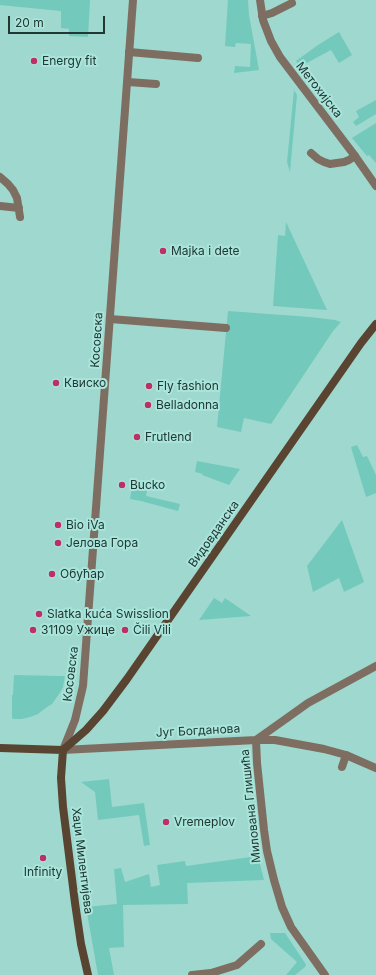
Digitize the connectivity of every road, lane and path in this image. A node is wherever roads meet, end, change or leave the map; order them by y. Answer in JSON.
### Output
{"nodes":[{"id":1,"x":133,"y":0,"type":"edge"},
{"id":2,"x":260,"y":0,"type":"edge"},
{"id":3,"x":292,"y":3,"type":"dead end"},
{"id":4,"x":262,"y":16,"type":"junction"},
{"id":5,"x":130,"y":52,"type":"junction"},
{"id":6,"x":198,"y":58,"type":"dead end"},
{"id":7,"x":128,"y":82,"type":"junction"},
{"id":8,"x":156,"y":84,"type":"dead end"},
{"id":9,"x":311,"y":153,"type":"dead end"},
{"id":10,"x":355,"y":156,"type":"junction"},
{"id":11,"x":0,"y":177,"type":"edge"},
{"id":12,"x":376,"y":186,"type":"edge"},
{"id":13,"x":0,"y":206,"type":"edge"},
{"id":14,"x":19,"y":208,"type":"junction"},
{"id":15,"x":20,"y":217,"type":"dead end"},
{"id":16,"x":110,"y":319,"type":"junction"},
{"id":17,"x":376,"y":324,"type":"edge"},
{"id":18,"x":226,"y":328,"type":"dead end"},
{"id":19,"x":376,"y":666,"type":"edge"},
{"id":20,"x":256,"y":740,"type":"junction"},
{"id":21,"x":0,"y":748,"type":"edge"},
{"id":22,"x":63,"y":750,"type":"junction"},
{"id":23,"x":346,"y":755,"type":"junction"},
{"id":24,"x":342,"y":767,"type":"dead end"},
{"id":25,"x":376,"y":768,"type":"edge"},
{"id":26,"x":261,"y":944,"type":"dead end"},
{"id":27,"x":88,"y":975,"type":"edge"},
{"id":28,"x":192,"y":975,"type":"edge"},
{"id":29,"x":325,"y":975,"type":"edge"}],
"edges":[{"from":1,"to":5,"type":"street","name":"Косовска"},
{"from":2,"to":4,"type":"street","name":"Метохијска"},
{"from":3,"to":4,"type":"street"},
{"from":4,"to":10,"type":"street","name":"Метохијска"},
{"from":5,"to":6,"type":"street"},
{"from":5,"to":7,"type":"street","name":"Косовска"},
{"from":7,"to":8,"type":"street"},
{"from":7,"to":16,"type":"street","name":"Косовска"},
{"from":9,"to":10,"type":"street"},
{"from":10,"to":12,"type":"street","name":"Метохијска"},
{"from":11,"to":14,"type":"street"},
{"from":13,"to":14,"type":"street"},
{"from":14,"to":15,"type":"street"},
{"from":16,"to":18,"type":"street"},
{"from":16,"to":22,"type":"street","name":"Косовска"},
{"from":17,"to":22,"type":"street","name":"Видовданска"},
{"from":19,"to":20,"type":"street","name":"Југ Богданова"},
{"from":20,"to":22,"type":"street","name":"Југ Богданова"},
{"from":20,"to":23,"type":"street"},
{"from":20,"to":29,"type":"street","name":"Милована Глишића"},
{"from":21,"to":22,"type":"street","name":"Југ Богданова"},
{"from":22,"to":27,"type":"street","name":"Хаџи Милентијева"},
{"from":23,"to":24,"type":"street"},
{"from":23,"to":25,"type":"street"},
{"from":26,"to":28,"type":"street"}]}
